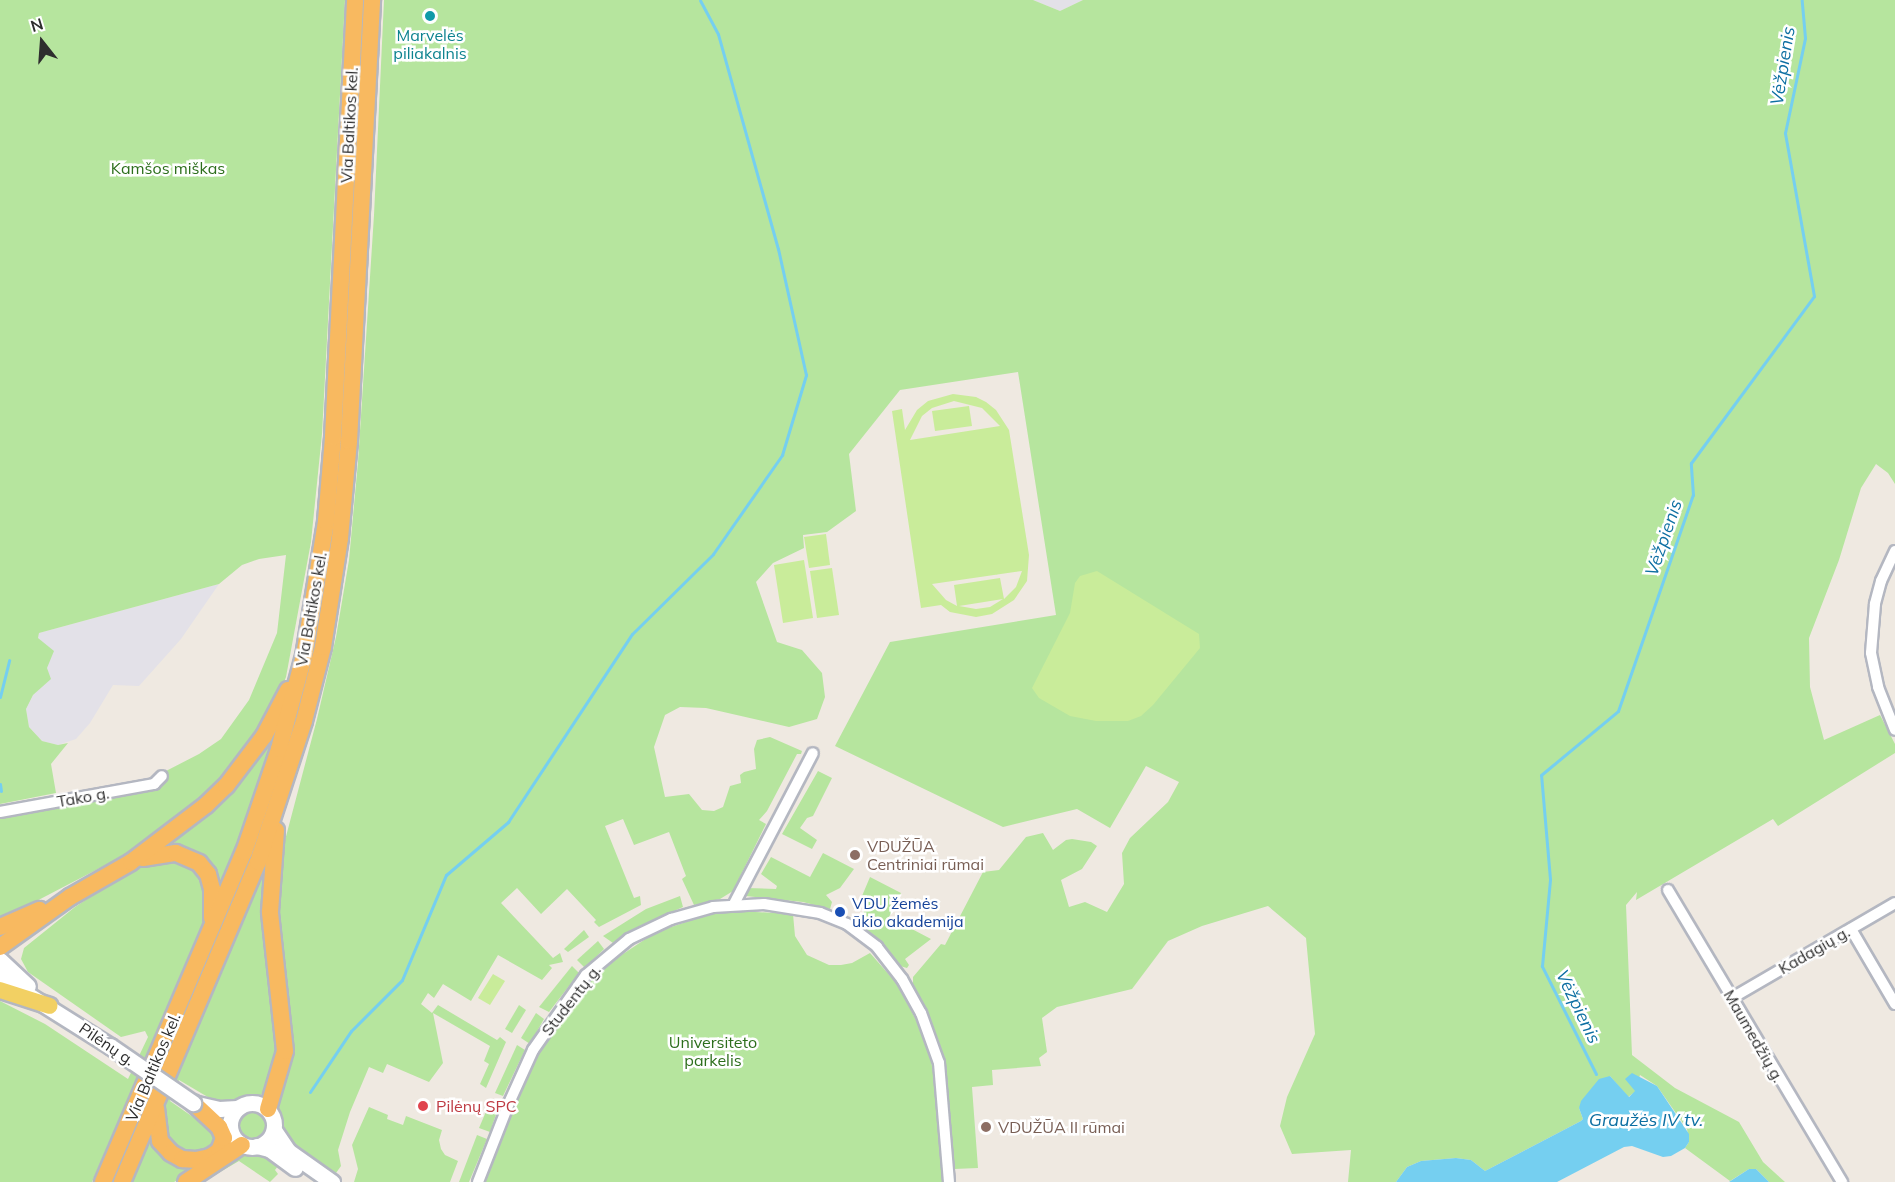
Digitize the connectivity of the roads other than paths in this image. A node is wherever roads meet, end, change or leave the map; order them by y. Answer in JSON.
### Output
{"nodes":[{"id":1,"x":355,"y":0,"type":"edge"},
{"id":2,"x":372,"y":0,"type":"edge"},
{"id":3,"x":1895,"y":551,"type":"edge"},
{"id":4,"x":304,"y":656,"type":"junction"},
{"id":5,"x":1891,"y":710,"type":"edge"},
{"id":6,"x":1895,"y":730,"type":"edge"},
{"id":7,"x":813,"y":753,"type":"dead end"},
{"id":8,"x":162,"y":776,"type":"dead end"},
{"id":9,"x":278,"y":808,"type":"junction"},
{"id":10,"x":0,"y":812,"type":"edge"},
{"id":11,"x":131,"y":862,"type":"junction"},
{"id":12,"x":1668,"y":890,"type":"dead end"},
{"id":13,"x":70,"y":897,"type":"junction"},
{"id":14,"x":1895,"y":903,"type":"edge"},
{"id":15,"x":734,"y":904,"type":"junction"},
{"id":16,"x":0,"y":927,"type":"edge"},
{"id":17,"x":1851,"y":929,"type":"junction"},
{"id":18,"x":212,"y":930,"type":"junction"},
{"id":19,"x":0,"y":947,"type":"edge"},
{"id":20,"x":0,"y":960,"type":"edge"},
{"id":21,"x":0,"y":977,"type":"edge"},
{"id":22,"x":0,"y":990,"type":"edge"},
{"id":23,"x":1732,"y":998,"type":"junction"},
{"id":24,"x":1895,"y":1004,"type":"edge"},
{"id":25,"x":50,"y":1006,"type":"junction"},
{"id":26,"x":156,"y":1101,"type":"junction"},
{"id":27,"x":193,"y":1103,"type":"junction"},
{"id":28,"x":237,"y":1108,"type":"junction"},
{"id":29,"x":267,"y":1109,"type":"junction"},
{"id":30,"x":230,"y":1128,"type":"junction"},
{"id":31,"x":273,"y":1130,"type":"junction"},
{"id":32,"x":250,"y":1146,"type":"junction"},
{"id":33,"x":104,"y":1182,"type":"edge"},
{"id":34,"x":122,"y":1182,"type":"edge"},
{"id":35,"x":186,"y":1182,"type":"edge"},
{"id":36,"x":315,"y":1182,"type":"edge"},
{"id":37,"x":332,"y":1182,"type":"edge"},
{"id":38,"x":478,"y":1182,"type":"edge"},
{"id":39,"x":949,"y":1182,"type":"edge"},
{"id":40,"x":1842,"y":1182,"type":"edge"}],
"edges":[{"from":1,"to":4,"type":"highway","name":"Via Baltikos kel."},
{"from":2,"to":9,"type":"highway","name":"Via Baltikos kel."},
{"from":3,"to":5,"type":"street"},
{"from":4,"to":11,"type":"highway"},
{"from":4,"to":18,"type":"highway","name":"Via Baltikos kel."},
{"from":5,"to":6,"type":"street"},
{"from":7,"to":15,"type":"street"},
{"from":8,"to":10,"type":"street","name":"Tako g."},
{"from":9,"to":26,"type":"highway","name":"Via Baltikos kel."},
{"from":9,"to":29,"type":"highway"},
{"from":11,"to":13,"type":"highway"},
{"from":11,"to":18,"type":"highway"},
{"from":12,"to":23,"type":"street","name":"Maumedžių g."},
{"from":13,"to":16,"type":"highway"},
{"from":13,"to":19,"type":"highway"},
{"from":14,"to":17,"type":"street","name":"Kadagių g."},
{"from":15,"to":38,"type":"street","name":"Studentų g."},
{"from":15,"to":39,"type":"street","name":"Studentų g."},
{"from":17,"to":23,"type":"street","name":"Kadagių g."},
{"from":17,"to":24,"type":"street"},
{"from":18,"to":33,"type":"highway","name":"Via Baltikos kel."},
{"from":20,"to":25,"type":"main road","name":"Pilėnų g."},
{"from":21,"to":25,"type":"main road","name":"Pilėnų g."},
{"from":22,"to":25,"type":"main road"},
{"from":23,"to":40,"type":"street","name":"Maumedžių g."},
{"from":25,"to":27,"type":"main road","name":"Pilėnų g.","bridge":true},
{"from":26,"to":27,"type":"highway"},
{"from":26,"to":34,"type":"highway","name":"Via Baltikos kel."},
{"from":27,"to":28,"type":"main road","name":"Pilėnų g."},
{"from":27,"to":30,"type":"main road","name":"Pilėnų g."},
{"from":28,"to":29,"type":"main road"},
{"from":28,"to":30,"type":"main road"},
{"from":29,"to":31,"type":"main road"},
{"from":30,"to":32,"type":"main road"},
{"from":31,"to":32,"type":"main road"},
{"from":31,"to":37,"type":"main road"},
{"from":32,"to":35,"type":"highway"},
{"from":32,"to":36,"type":"main road"}]}
